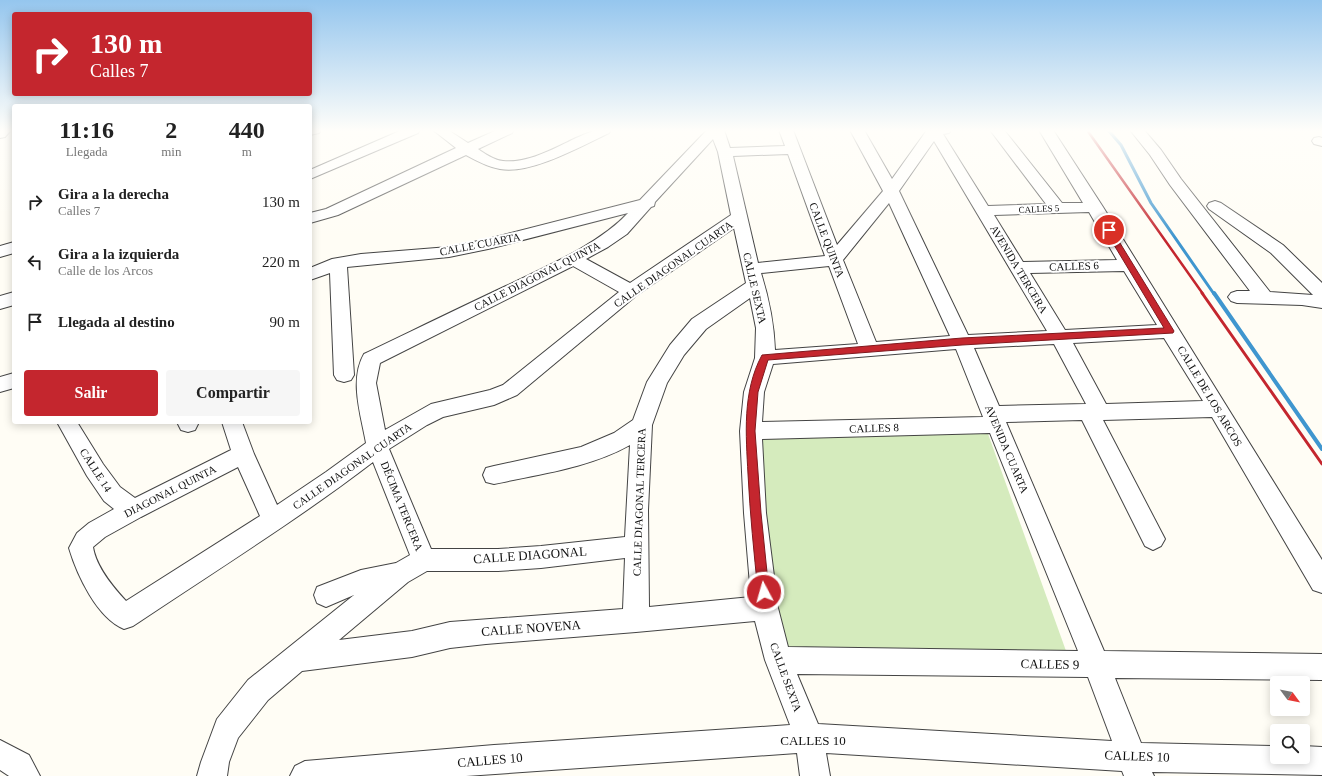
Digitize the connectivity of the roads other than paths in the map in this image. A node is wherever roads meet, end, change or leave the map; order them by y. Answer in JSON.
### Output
{"nodes":[{"id":1,"x":328,"y":166,"type":"edge"},
{"id":2,"x":429,"y":166,"type":"edge"},
{"id":3,"x":682,"y":166,"type":"edge"},
{"id":4,"x":728,"y":166,"type":"edge"},
{"id":5,"x":799,"y":166,"type":"edge"},
{"id":6,"x":877,"y":166,"type":"edge"},
{"id":7,"x":910,"y":166,"type":"edge"},
{"id":8,"x":955,"y":166,"type":"edge"},
{"id":9,"x":1025,"y":166,"type":"edge"},
{"id":10,"x":1069,"y":166,"type":"edge"},
{"id":11,"x":1165,"y":166,"type":"edge"},
{"id":12,"x":312,"y":173,"type":"edge"},
{"id":13,"x":891,"y":191,"type":"junction"},
{"id":14,"x":648,"y":203,"type":"junction"},
{"id":15,"x":1215,"y":206,"type":"dead end"},
{"id":16,"x":1095,"y":207,"type":"junction"},
{"id":17,"x":1057,"y":208,"type":"junction"},
{"id":18,"x":984,"y":211,"type":"junction"},
{"id":19,"x":314,"y":217,"type":"edge"},
{"id":20,"x":739,"y":217,"type":"junction"},
{"id":21,"x":12,"y":248,"type":"edge"},
{"id":22,"x":0,"y":252,"type":"edge"},
{"id":23,"x":573,"y":259,"type":"junction"},
{"id":24,"x":834,"y":260,"type":"junction"},
{"id":25,"x":338,"y":263,"type":"junction"},
{"id":26,"x":1130,"y":265,"type":"junction"},
{"id":27,"x":1018,"y":268,"type":"junction"},
{"id":28,"x":312,"y":273,"type":"edge"},
{"id":29,"x":753,"y":277,"type":"junction"},
{"id":30,"x":631,"y":291,"type":"junction"},
{"id":31,"x":1322,"y":293,"type":"edge"},
{"id":32,"x":1237,"y":297,"type":"dead end"},
{"id":33,"x":1265,"y":298,"type":"junction"},
{"id":34,"x":12,"y":299,"type":"edge"},
{"id":35,"x":1322,"y":302,"type":"edge"},
{"id":36,"x":0,"y":303,"type":"edge"},
{"id":37,"x":1170,"y":331,"type":"junction"},
{"id":38,"x":1060,"y":337,"type":"junction"},
{"id":39,"x":962,"y":342,"type":"junction"},
{"id":40,"x":870,"y":350,"type":"junction"},
{"id":41,"x":765,"y":358,"type":"junction"},
{"id":42,"x":371,"y":359,"type":"joint"},
{"id":43,"x":344,"y":375,"type":"dead end"},
{"id":44,"x":12,"y":381,"type":"edge"},
{"id":45,"x":0,"y":385,"type":"edge"},
{"id":46,"x":1218,"y":409,"type":"junction"},
{"id":47,"x":1094,"y":411,"type":"junction"},
{"id":48,"x":995,"y":420,"type":"junction"},
{"id":49,"x":68,"y":424,"type":"edge"},
{"id":50,"x":233,"y":424,"type":"edge"},
{"id":51,"x":642,"y":425,"type":"junction"},
{"id":52,"x":751,"y":431,"type":"junction"},
{"id":53,"x":377,"y":446,"type":"junction"},
{"id":54,"x":243,"y":454,"type":"junction"},
{"id":55,"x":494,"y":475,"type":"dead end"},
{"id":56,"x":133,"y":510,"type":"junction"},
{"id":57,"x":273,"y":520,"type":"junction"},
{"id":58,"x":1153,"y":539,"type":"dead end"},
{"id":59,"x":636,"y":546,"type":"junction"},
{"id":60,"x":424,"y":560,"type":"junction"},
{"id":61,"x":399,"y":574,"type":"junction"},
{"id":62,"x":1322,"y":582,"type":"edge"},
{"id":63,"x":326,"y":595,"type":"dead end"},
{"id":64,"x":766,"y":608,"type":"junction"},
{"id":65,"x":124,"y":617,"type":"joint"},
{"id":66,"x":636,"y":620,"type":"junction"},
{"id":67,"x":298,"y":658,"type":"junction"},
{"id":68,"x":778,"y":660,"type":"junction"},
{"id":69,"x":1097,"y":665,"type":"junction"},
{"id":70,"x":1322,"y":667,"type":"edge"},
{"id":71,"x":809,"y":738,"type":"junction"},
{"id":72,"x":0,"y":754,"type":"edge"},
{"id":73,"x":1322,"y":761,"type":"edge"},
{"id":74,"x":1136,"y":766,"type":"edge"},
{"id":75,"x":25,"y":776,"type":"edge"},
{"id":76,"x":212,"y":776,"type":"edge"},
{"id":77,"x":305,"y":776,"type":"edge"},
{"id":78,"x":815,"y":776,"type":"edge"}],
"edges":[{"from":1,"to":12,"type":"street"},
{"from":2,"to":19,"type":"street"},
{"from":3,"to":14,"type":"street","name":"CALLE DIAGONAL QUINTA"},
{"from":4,"to":20,"type":"street","name":"CALLE SEXTA"},
{"from":5,"to":24,"type":"street","name":"CALLE QUINTA"},
{"from":6,"to":13,"type":"street","name":"AVENIDA CUARTA"},
{"from":7,"to":13,"type":"street"},
{"from":8,"to":18,"type":"street","name":"AVENIDA TERCERA"},
{"from":9,"to":17,"type":"street"},
{"from":10,"to":16,"type":"street","name":"CALLE DE LOS ARCOS"},
{"from":11,"to":33,"type":"street"},
{"from":13,"to":24,"type":"street"},
{"from":13,"to":39,"type":"street","name":"AVENIDA CUARTA"},
{"from":14,"to":23,"type":"street","name":"CALLE DIAGONAL QUINTA"},
{"from":14,"to":25,"type":"street","name":"CALLE CUARTA"},
{"from":15,"to":31,"type":"street"},
{"from":16,"to":17,"type":"street","name":"CALLES 5"},
{"from":16,"to":26,"type":"street","name":"CALLE DE LOS ARCOS"},
{"from":17,"to":18,"type":"street","name":"CALLES 5"},
{"from":18,"to":27,"type":"street","name":"AVENIDA TERCERA"},
{"from":20,"to":29,"type":"street","name":"CALLE SEXTA"},
{"from":20,"to":30,"type":"street","name":"CALLE DIAGONAL CUARTA"},
{"from":21,"to":22,"type":"street"},
{"from":23,"to":30,"type":"street"},
{"from":23,"to":42,"type":"street","name":"CALLE DIAGONAL QUINTA"},
{"from":24,"to":29,"type":"street"},
{"from":24,"to":40,"type":"street","name":"CALLE QUINTA"},
{"from":25,"to":28,"type":"street","name":"CALLE CUARTA"},
{"from":25,"to":43,"type":"street"},
{"from":26,"to":27,"type":"street","name":"CALLES 6"},
{"from":26,"to":37,"type":"street","name":"CALLE DE LOS ARCOS"},
{"from":27,"to":38,"type":"street","name":"AVENIDA TERCERA"},
{"from":29,"to":41,"type":"street","name":"CALLE SEXTA"},
{"from":29,"to":51,"type":"street","name":"CALLE DIAGONAL TERCERA"},
{"from":30,"to":53,"type":"street","name":"CALLE DIAGONAL CUARTA"},
{"from":32,"to":33,"type":"street"},
{"from":33,"to":35,"type":"street"},
{"from":34,"to":36,"type":"street"},
{"from":37,"to":38,"type":"street"},
{"from":37,"to":46,"type":"street","name":"CALLE DE LOS ARCOS"},
{"from":38,"to":39,"type":"street"},
{"from":38,"to":47,"type":"street","name":"AVENIDA TERCERA"},
{"from":39,"to":40,"type":"street"},
{"from":39,"to":48,"type":"street","name":"AVENIDA CUARTA"},
{"from":40,"to":41,"type":"street"},
{"from":41,"to":52,"type":"street","name":"CALLE SEXTA"},
{"from":42,"to":53,"type":"street","name":"DÉCIMA TERCERA"},
{"from":44,"to":45,"type":"street"},
{"from":46,"to":47,"type":"street","name":"CALLES 8"},
{"from":46,"to":62,"type":"street","name":"CALLE DE LOS ARCOS"},
{"from":47,"to":48,"type":"street","name":"CALLES 8"},
{"from":47,"to":58,"type":"street","name":"AVENIDA TERCERA"},
{"from":48,"to":52,"type":"street","name":"CALLES 8"},
{"from":48,"to":69,"type":"street","name":"AVENIDA CUARTA"},
{"from":49,"to":56,"type":"street","name":"CALLE 14"},
{"from":50,"to":54,"type":"street"},
{"from":51,"to":55,"type":"street"},
{"from":51,"to":59,"type":"street","name":"CALLE DIAGONAL TERCERA"},
{"from":52,"to":64,"type":"street","name":"CALLE SEXTA"},
{"from":53,"to":57,"type":"street","name":"CALLE DIAGONAL CUARTA"},
{"from":53,"to":60,"type":"street","name":"DÉCIMA TERCERA"},
{"from":54,"to":56,"type":"street","name":"DIAGONAL QUINTA"},
{"from":54,"to":57,"type":"street"},
{"from":56,"to":65,"type":"street","name":"DIAGONAL QUINTA"},
{"from":57,"to":65,"type":"street","name":"CALLE DIAGONAL CUARTA"},
{"from":59,"to":60,"type":"street","name":"CALLE DIAGONAL"},
{"from":59,"to":66,"type":"street","name":"CALLE DIAGONAL TERCERA"},
{"from":60,"to":61,"type":"street"},
{"from":61,"to":63,"type":"street"},
{"from":61,"to":67,"type":"street"},
{"from":64,"to":66,"type":"street","name":"CALLE NOVENA"},
{"from":64,"to":68,"type":"street","name":"CALLE SEXTA"},
{"from":66,"to":67,"type":"street","name":"CALLE NOVENA"},
{"from":67,"to":76,"type":"street"},
{"from":68,"to":69,"type":"street","name":"CALLES 9"},
{"from":68,"to":71,"type":"street","name":"CALLE SEXTA"},
{"from":69,"to":70,"type":"street","name":"CALLES 9"},
{"from":69,"to":74,"type":"street","name":"AVENIDA CUARTA"},
{"from":71,"to":74,"type":"street","name":"CALLES 10"},
{"from":71,"to":77,"type":"street","name":"CALLES 10"},
{"from":71,"to":78,"type":"street","name":"CALLE SEXTA"},
{"from":72,"to":75,"type":"street"},
{"from":73,"to":74,"type":"street","name":"CALLES 10"}]}
